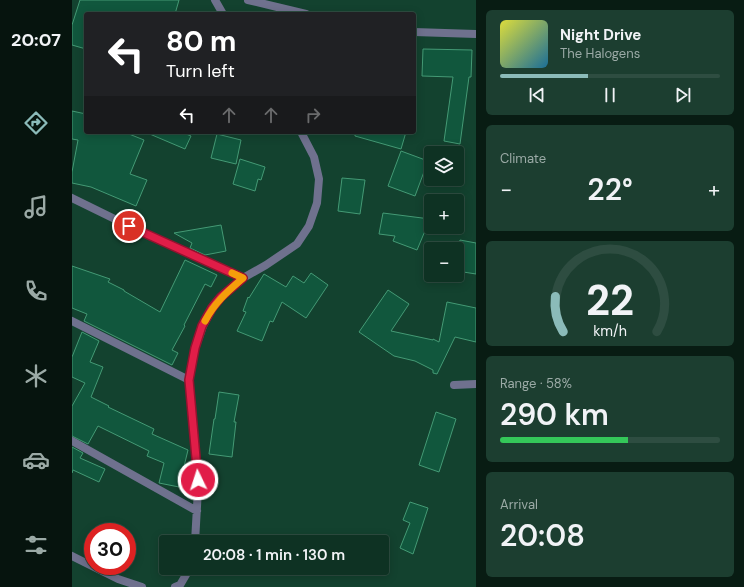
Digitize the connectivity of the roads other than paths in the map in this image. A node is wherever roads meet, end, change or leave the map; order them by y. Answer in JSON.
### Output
{"nodes":[{"id":1,"x":215,"y":0,"type":"edge"},
{"id":2,"x":248,"y":0,"type":"edge"},
{"id":3,"x":222,"y":12,"type":"edge"},
{"id":4,"x":298,"y":12,"type":"edge"},
{"id":5,"x":416,"y":32,"type":"edge"},
{"id":6,"x":476,"y":34,"type":"edge"},
{"id":7,"x":302,"y":134,"type":"edge"},
{"id":8,"x":72,"y":198,"type":"edge"},
{"id":9,"x":243,"y":278,"type":"junction"},
{"id":10,"x":72,"y":321,"type":"edge"},
{"id":11,"x":189,"y":380,"type":"junction"},
{"id":12,"x":476,"y":384,"type":"edge"},
{"id":13,"x":454,"y":385,"type":"dead end"},
{"id":14,"x":72,"y":441,"type":"edge"},
{"id":15,"x":196,"y":511,"type":"junction"},
{"id":16,"x":195,"y":535,"type":"edge"},
{"id":17,"x":72,"y":556,"type":"edge"},
{"id":18,"x":186,"y":575,"type":"edge"},
{"id":19,"x":142,"y":587,"type":"edge"},
{"id":20,"x":175,"y":587,"type":"edge"}],
"edges":[{"from":1,"to":3,"type":"street"},
{"from":2,"to":4,"type":"street"},
{"from":5,"to":6,"type":"street"},
{"from":7,"to":9,"type":"street"},
{"from":8,"to":9,"type":"street"},
{"from":9,"to":11,"type":"street"},
{"from":10,"to":11,"type":"street"},
{"from":11,"to":15,"type":"street"},
{"from":12,"to":13,"type":"street"},
{"from":14,"to":15,"type":"street"},
{"from":15,"to":16,"type":"street"},
{"from":17,"to":19,"type":"street"},
{"from":18,"to":20,"type":"street"}]}
